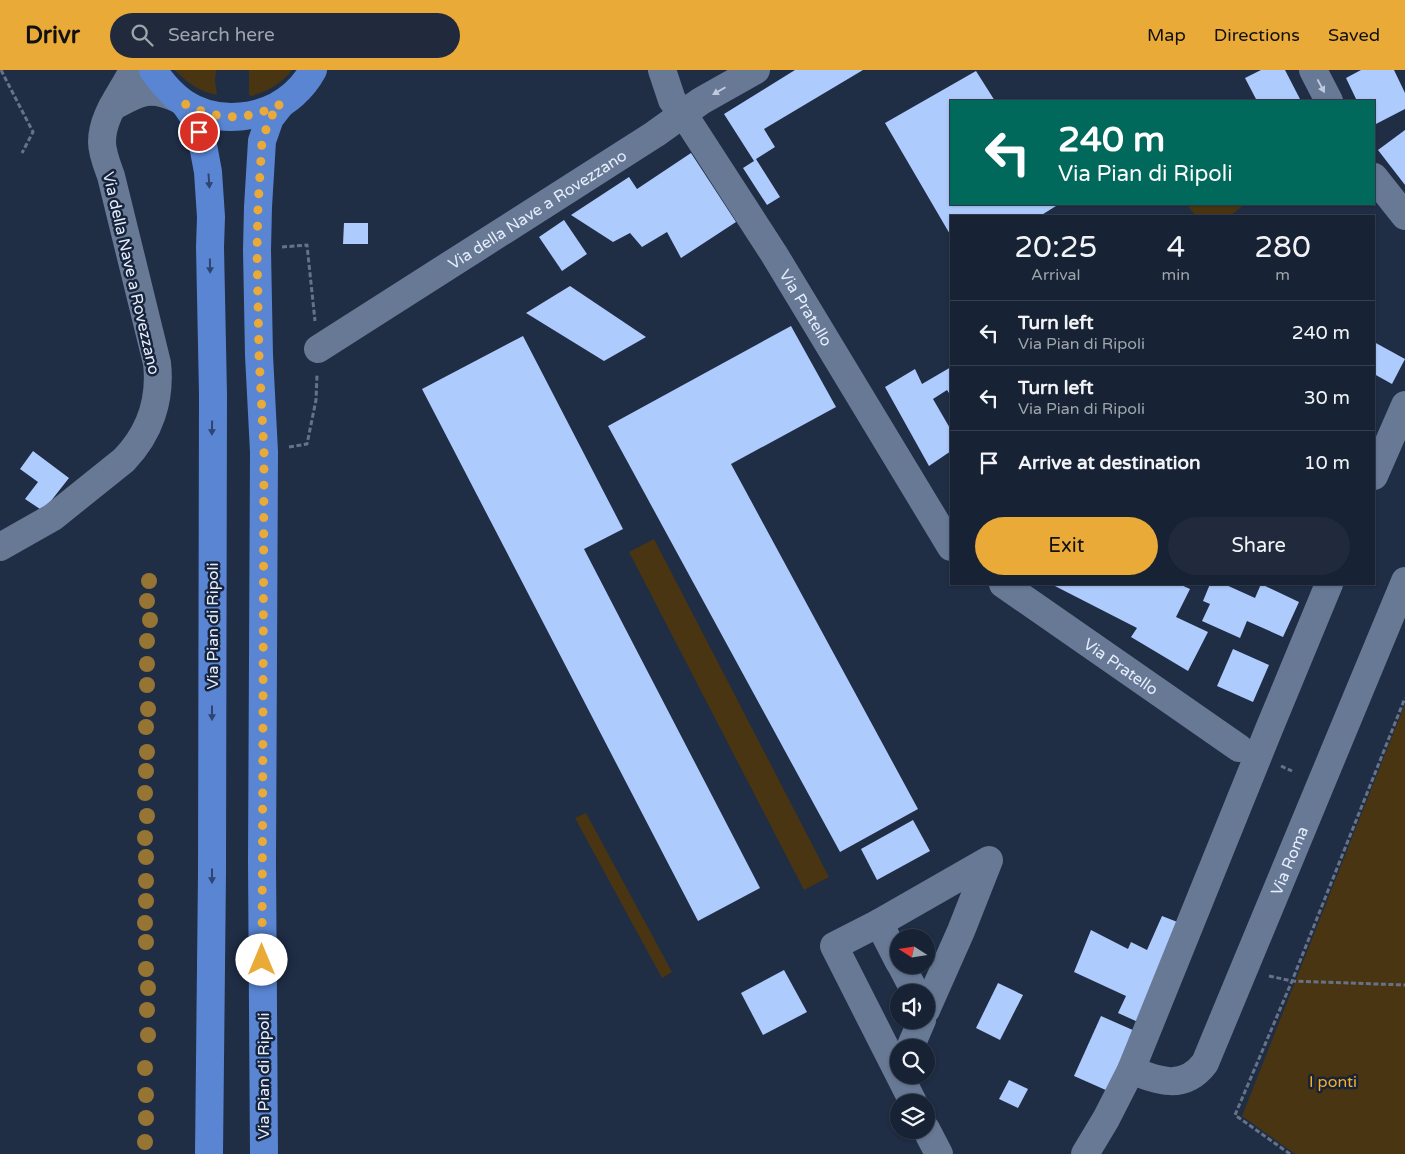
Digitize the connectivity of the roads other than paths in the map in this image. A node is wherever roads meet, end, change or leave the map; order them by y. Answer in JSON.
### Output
{"nodes":[{"id":1,"x":133,"y":70,"type":"edge"},
{"id":2,"x":153,"y":70,"type":"edge"},
{"id":3,"x":662,"y":70,"type":"edge"},
{"id":4,"x":756,"y":70,"type":"edge"},
{"id":5,"x":1312,"y":70,"type":"edge"},
{"id":6,"x":312,"y":74,"type":"edge"},
{"id":7,"x":1328,"y":100,"type":"edge"},
{"id":8,"x":182,"y":101,"type":"junction"},
{"id":9,"x":281,"y":104,"type":"junction"},
{"id":10,"x":112,"y":107,"type":"junction"},
{"id":11,"x":683,"y":115,"type":"junction"},
{"id":12,"x":1375,"y":177,"type":"edge"},
{"id":13,"x":1405,"y":216,"type":"edge"},
{"id":14,"x":318,"y":349,"type":"dead end"},
{"id":15,"x":1405,"y":405,"type":"edge"},
{"id":16,"x":1375,"y":474,"type":"edge"},
{"id":17,"x":950,"y":545,"type":"edge"},
{"id":18,"x":0,"y":547,"type":"edge"},
{"id":19,"x":1405,"y":581,"type":"edge"},
{"id":20,"x":1005,"y":585,"type":"edge"},
{"id":21,"x":1329,"y":585,"type":"edge"},
{"id":22,"x":1239,"y":748,"type":"dead end"},
{"id":23,"x":879,"y":923,"type":"junction"},
{"id":24,"x":890,"y":944,"type":"edge"},
{"id":25,"x":935,"y":990,"type":"edge"},
{"id":26,"x":890,"y":1057,"type":"edge"},
{"id":27,"x":1131,"y":1070,"type":"junction"},
{"id":28,"x":931,"y":1139,"type":"edge"},
{"id":29,"x":209,"y":1154,"type":"edge"},
{"id":30,"x":264,"y":1154,"type":"edge"},
{"id":31,"x":939,"y":1154,"type":"edge"},
{"id":32,"x":1085,"y":1154,"type":"edge"}],
"edges":[{"from":1,"to":10,"type":"street","name":"Via della Nave a Rovezzano"},
{"from":2,"to":8,"type":"main road","name":"Via Pian di Ripoli"},
{"from":3,"to":11,"type":"street","name":"Via Pratello"},
{"from":4,"to":11,"type":"street","name":"Via della Nave a Rovezzano","one_way":true},
{"from":5,"to":7,"type":"street","one_way":true},
{"from":6,"to":9,"type":"main road","name":"Via Pian di Ripoli"},
{"from":8,"to":9,"type":"main road","name":"Via Pian di Ripoli"},
{"from":8,"to":10,"type":"street"},
{"from":8,"to":29,"type":"main road","name":"Via Pian di Ripoli","one_way":true},
{"from":9,"to":30,"type":"main road","name":"Via Pian di Ripoli"},
{"from":10,"to":18,"type":"street","name":"Via della Nave a Rovezzano"},
{"from":11,"to":14,"type":"street","name":"Via della Nave a Rovezzano"},
{"from":11,"to":17,"type":"street","name":"Via Pratello"},
{"from":12,"to":13,"type":"street"},
{"from":15,"to":16,"type":"street"},
{"from":19,"to":27,"type":"street","name":"Via Roma"},
{"from":20,"to":22,"type":"street","name":"Via Pratello"},
{"from":21,"to":27,"type":"street"},
{"from":23,"to":24,"type":"street"},
{"from":23,"to":25,"type":"street"},
{"from":23,"to":26,"type":"street"},
{"from":27,"to":32,"type":"street"},
{"from":28,"to":31,"type":"street"}]}
